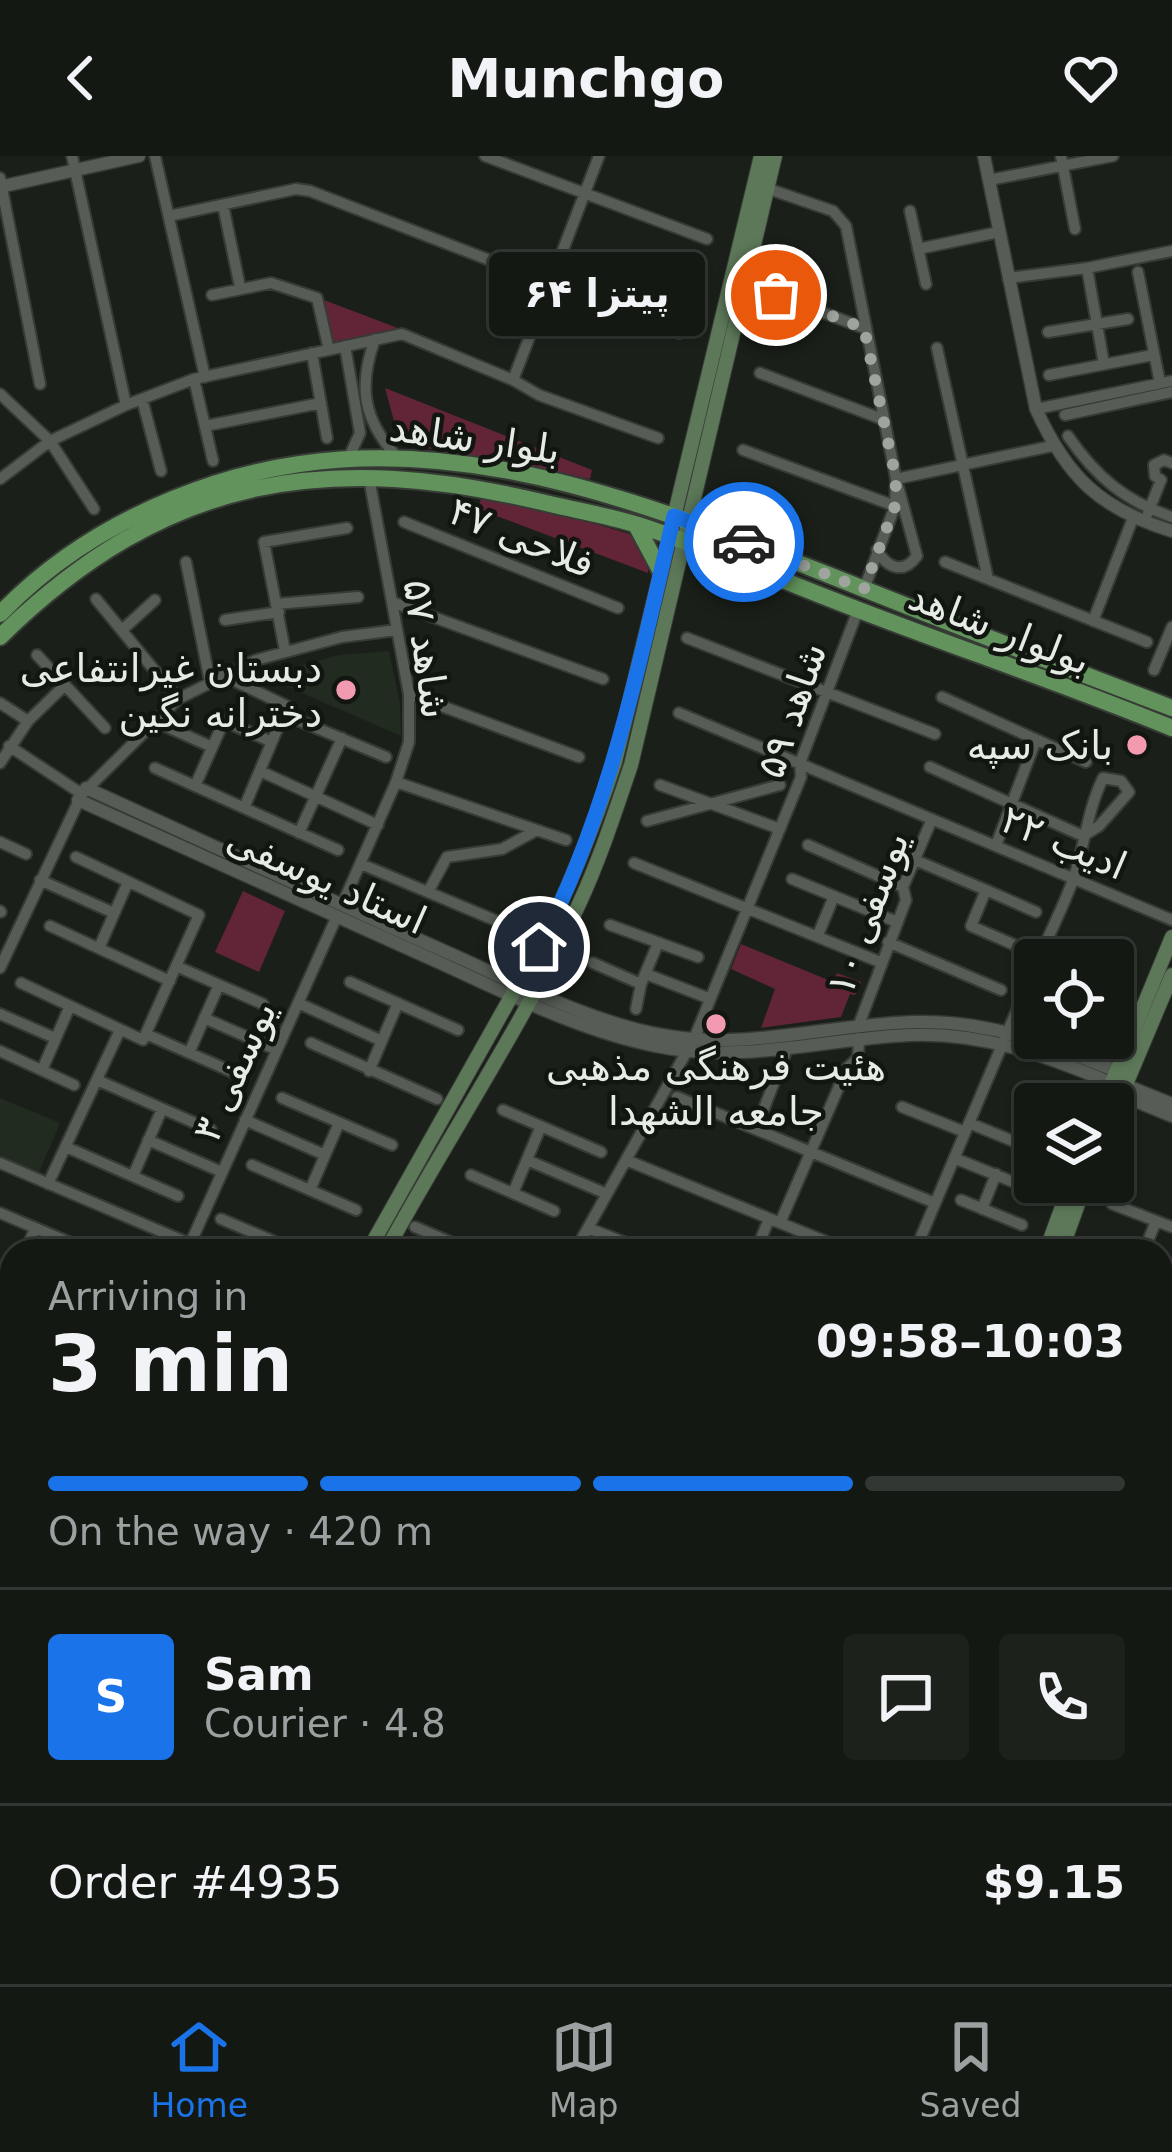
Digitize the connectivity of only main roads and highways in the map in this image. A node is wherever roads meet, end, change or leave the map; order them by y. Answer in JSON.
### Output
{"nodes":[{"id":1,"x":761,"y":156,"type":"edge"},
{"id":2,"x":775,"y":156,"type":"edge"},
{"id":3,"x":761,"y":186,"type":"junction"},
{"id":4,"x":682,"y":519,"type":"junction"},
{"id":5,"x":636,"y":524,"type":"junction"},
{"id":6,"x":676,"y":540,"type":"junction"},
{"id":7,"x":705,"y":551,"type":"junction"},
{"id":8,"x":679,"y":566,"type":"junction"},
{"id":9,"x":660,"y":570,"type":"junction"},
{"id":10,"x":0,"y":614,"type":"edge"},
{"id":11,"x":0,"y":638,"type":"edge"},
{"id":12,"x":1172,"y":708,"type":"edge"},
{"id":13,"x":1172,"y":728,"type":"edge"},
{"id":14,"x":1172,"y":937,"type":"edge"},
{"id":15,"x":1172,"y":975,"type":"edge"},
{"id":16,"x":1118,"y":1083,"type":"joint"},
{"id":17,"x":1063,"y":1203,"type":"edge"},
{"id":18,"x":1078,"y":1203,"type":"edge"},
{"id":19,"x":375,"y":1239,"type":"edge"},
{"id":20,"x":393,"y":1239,"type":"edge"},
{"id":21,"x":1050,"y":1239,"type":"edge"},
{"id":22,"x":1065,"y":1239,"type":"edge"}],
"edges":[{"from":1,"to":3,"type":"main road"},
{"from":2,"to":3,"type":"main road"},
{"from":3,"to":4,"type":"main road"},
{"from":4,"to":6,"type":"main road"},
{"from":4,"to":10,"type":"main road","name":"بلوار شاهد"},
{"from":4,"to":12,"type":"main road","name":"بولوار شاهد"},
{"from":5,"to":6,"type":"main road","name":"بلوار شاهد"},
{"from":5,"to":9,"type":"main road"},
{"from":5,"to":11,"type":"main road","name":"بلوار شاهد"},
{"from":6,"to":7,"type":"main road","name":"بولوار شاهد"},
{"from":6,"to":8,"type":"main road"},
{"from":6,"to":9,"type":"main road"},
{"from":7,"to":8,"type":"main road"},
{"from":7,"to":13,"type":"main road","name":"بولوار شاهد"},
{"from":8,"to":20,"type":"main road"},
{"from":9,"to":19,"type":"main road"},
{"from":14,"to":16,"type":"main road"},
{"from":15,"to":16,"type":"main road"},
{"from":17,"to":21,"type":"main road"},
{"from":18,"to":22,"type":"main road"}]}
